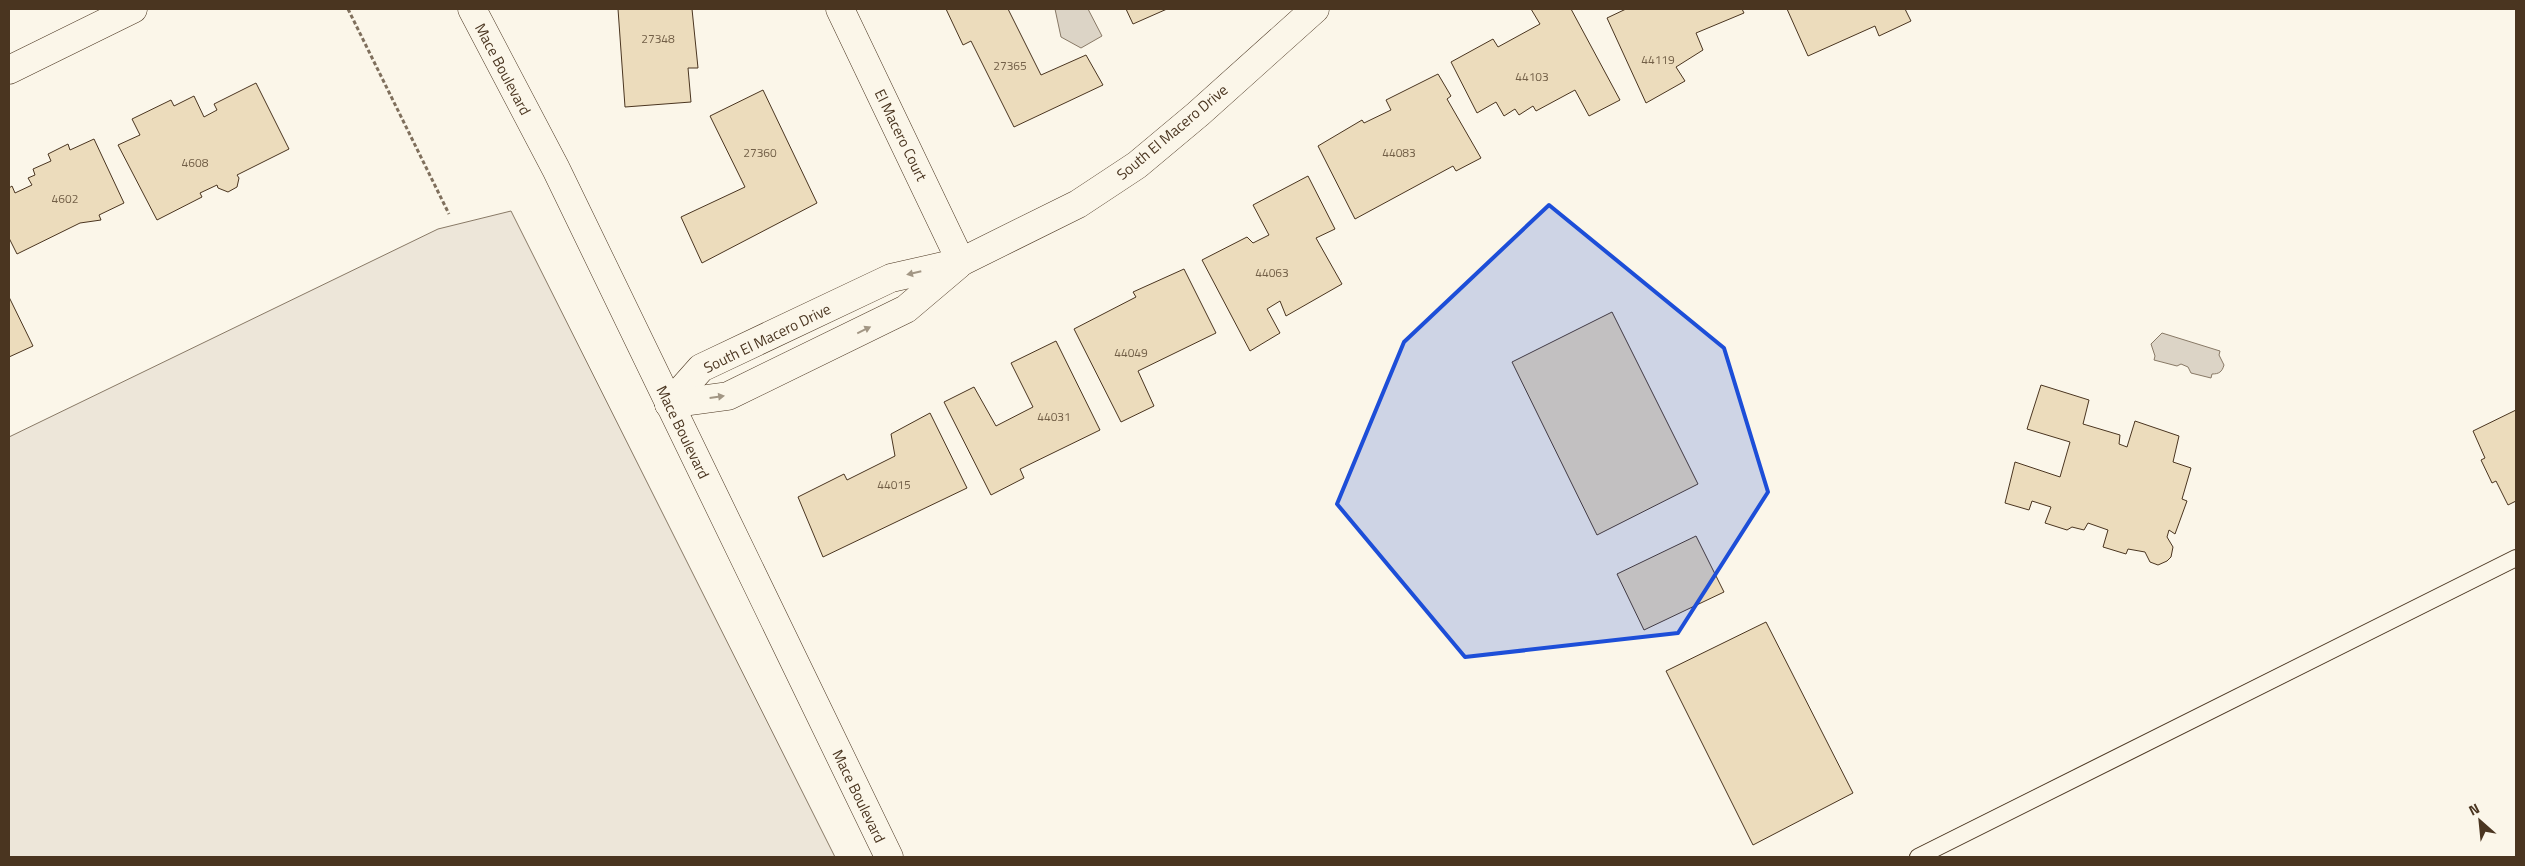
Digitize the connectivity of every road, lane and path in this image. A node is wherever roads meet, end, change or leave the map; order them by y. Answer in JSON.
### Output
{"nodes":[{"id":1,"x":133,"y":9,"type":"edge"},
{"id":2,"x":348,"y":9,"type":"edge"},
{"id":3,"x":472,"y":9,"type":"edge"},
{"id":4,"x":840,"y":9,"type":"edge"},
{"id":5,"x":1315,"y":9,"type":"edge"},
{"id":6,"x":9,"y":70,"type":"edge"},
{"id":7,"x":449,"y":214,"type":"dead end"},
{"id":8,"x":962,"y":262,"type":"junction"},
{"id":9,"x":669,"y":404,"type":"junction"},
{"id":10,"x":2516,"y":558,"type":"edge"},
{"id":11,"x":889,"y":857,"type":"edge"},
{"id":12,"x":1918,"y":857,"type":"edge"}],
"edges":[{"from":1,"to":6,"type":"street"},
{"from":2,"to":7,"type":"path"},
{"from":3,"to":9,"type":"street","name":"Mace Boulevard"},
{"from":4,"to":8,"type":"street","name":"El Macero Court"},
{"from":5,"to":8,"type":"street","name":"South El Macero Drive"},
{"from":9,"to":8,"type":"street","name":"South El Macero Drive","one_way":true},
{"from":8,"to":9,"type":"street","name":"South El Macero Drive","one_way":true},
{"from":9,"to":11,"type":"street","name":"Mace Boulevard"},
{"from":10,"to":12,"type":"lane"}]}
